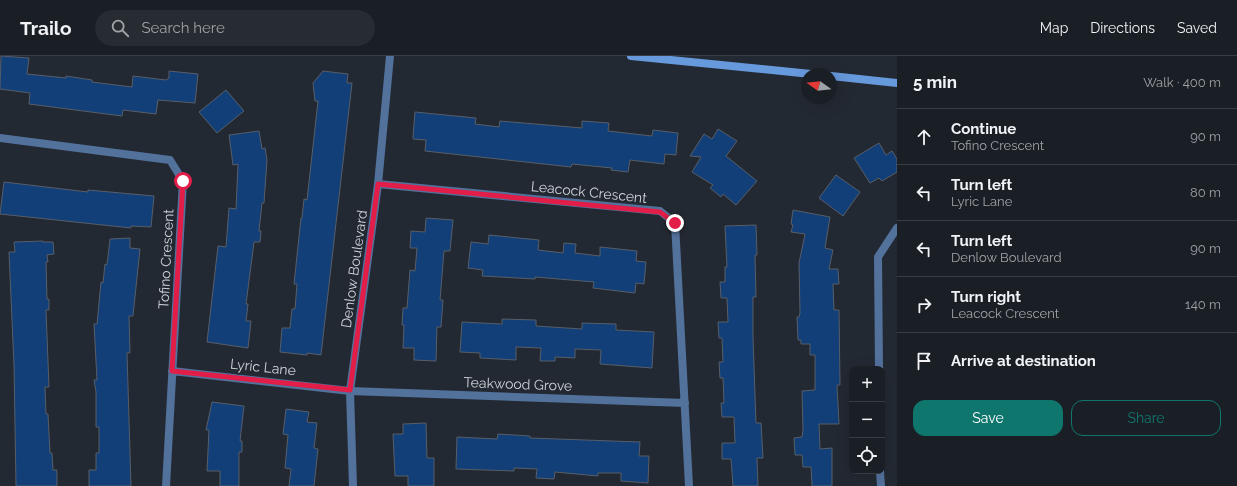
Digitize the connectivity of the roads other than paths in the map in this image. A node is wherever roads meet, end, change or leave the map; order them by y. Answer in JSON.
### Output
{"nodes":[{"id":1,"x":390,"y":56,"type":"edge"},
{"id":2,"x":631,"y":56,"type":"edge"},
{"id":3,"x":801,"y":73,"type":"edge"},
{"id":4,"x":837,"y":77,"type":"edge"},
{"id":5,"x":897,"y":83,"type":"edge"},
{"id":6,"x":0,"y":138,"type":"edge"},
{"id":7,"x":378,"y":184,"type":"junction"},
{"id":8,"x":897,"y":228,"type":"edge"},
{"id":9,"x":879,"y":366,"type":"edge"},
{"id":10,"x":172,"y":371,"type":"junction"},
{"id":11,"x":350,"y":390,"type":"junction"},
{"id":12,"x":685,"y":403,"type":"junction"},
{"id":13,"x":880,"y":474,"type":"edge"},
{"id":14,"x":166,"y":486,"type":"edge"},
{"id":15,"x":353,"y":486,"type":"edge"},
{"id":16,"x":689,"y":486,"type":"edge"},
{"id":17,"x":880,"y":486,"type":"edge"}],
"edges":[{"from":1,"to":7,"type":"street","name":"Denlow Boulevard"},
{"from":2,"to":3,"type":"main road"},
{"from":4,"to":5,"type":"main road"},
{"from":6,"to":10,"type":"street","name":"Tofino Crescent"},
{"from":7,"to":11,"type":"street","name":"Denlow Boulevard"},
{"from":7,"to":12,"type":"street","name":"Leacock Crescent"},
{"from":8,"to":9,"type":"street"},
{"from":10,"to":11,"type":"street","name":"Lyric Lane"},
{"from":10,"to":14,"type":"street","name":"Tofino Crescent"},
{"from":11,"to":12,"type":"street","name":"Teakwood Grove"},
{"from":11,"to":15,"type":"street","name":"Denlow Boulevard"},
{"from":12,"to":16,"type":"street","name":"Leacock Crescent"},
{"from":13,"to":17,"type":"street"}]}
